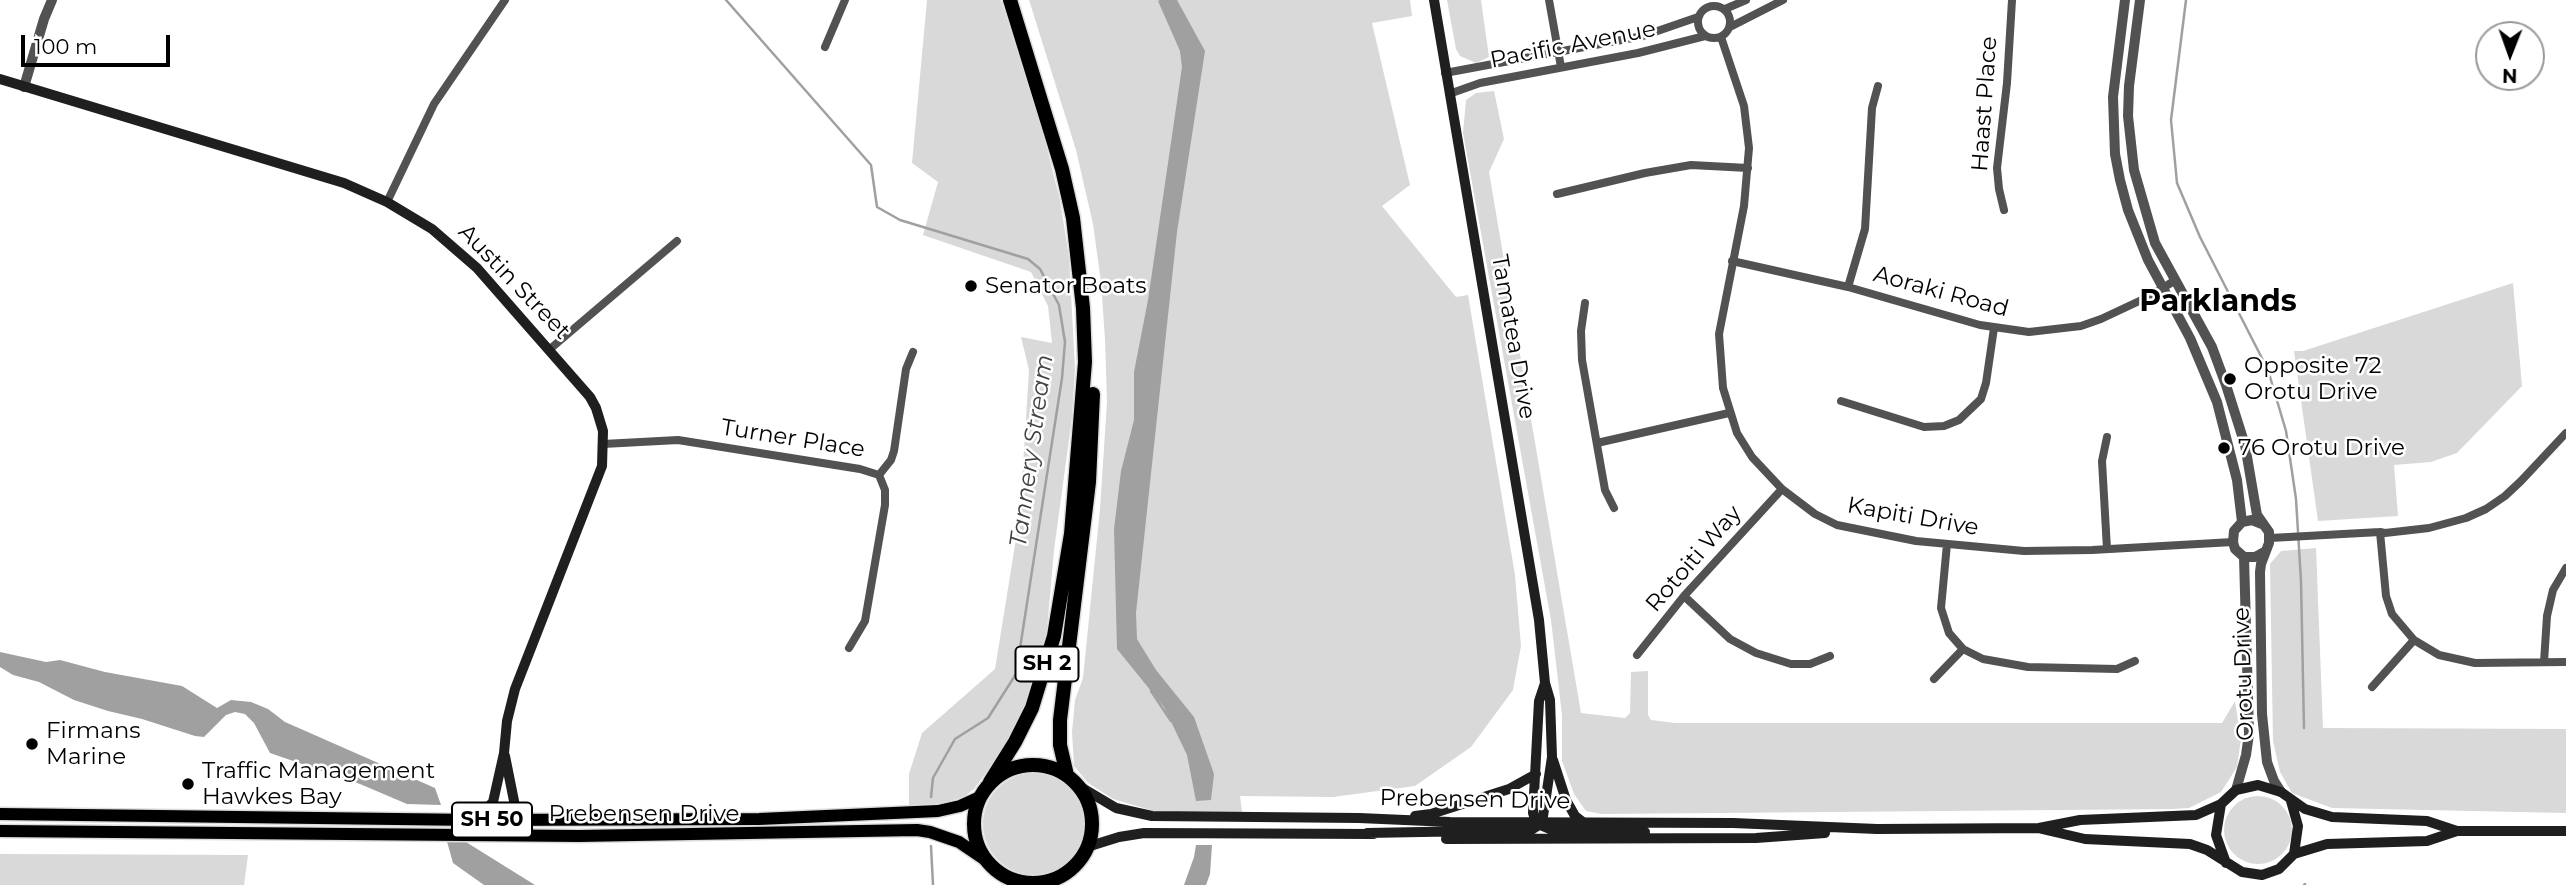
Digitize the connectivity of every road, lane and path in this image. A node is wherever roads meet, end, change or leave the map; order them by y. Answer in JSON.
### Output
{"nodes":[{"id":1,"x":52,"y":0,"type":"edge"},
{"id":2,"x":505,"y":0,"type":"edge"},
{"id":3,"x":845,"y":0,"type":"edge"},
{"id":4,"x":1010,"y":0,"type":"edge"},
{"id":5,"x":1017,"y":0,"type":"edge"},
{"id":6,"x":1434,"y":0,"type":"edge"},
{"id":7,"x":1549,"y":0,"type":"edge"},
{"id":8,"x":1746,"y":0,"type":"edge"},
{"id":9,"x":1783,"y":0,"type":"edge"},
{"id":10,"x":2012,"y":0,"type":"edge"},
{"id":11,"x":2125,"y":0,"type":"edge"},
{"id":12,"x":2140,"y":0,"type":"edge"},
{"id":13,"x":1707,"y":3,"type":"edge"},
{"id":14,"x":1725,"y":9,"type":"junction"},
{"id":15,"x":1698,"y":17,"type":"junction"},
{"id":16,"x":1730,"y":27,"type":"junction"},
{"id":17,"x":1705,"y":36,"type":"junction"},
{"id":18,"x":1721,"y":37,"type":"junction"},
{"id":19,"x":825,"y":47,"type":"dead end"},
{"id":20,"x":1558,"y":53,"type":"junction"},
{"id":21,"x":1561,"y":67,"type":"junction"},
{"id":22,"x":1445,"y":73,"type":"junction"},
{"id":23,"x":0,"y":79,"type":"edge"},
{"id":24,"x":1878,"y":86,"type":"dead end"},
{"id":25,"x":24,"y":87,"type":"junction"},
{"id":26,"x":1449,"y":94,"type":"junction"},
{"id":27,"x":1748,"y":168,"type":"junction"},
{"id":28,"x":1557,"y":194,"type":"dead end"},
{"id":29,"x":387,"y":202,"type":"junction"},
{"id":30,"x":2004,"y":210,"type":"dead end"},
{"id":31,"x":677,"y":241,"type":"dead end"},
{"id":32,"x":1732,"y":261,"type":"junction"},
{"id":33,"x":2174,"y":281,"type":"junction"},
{"id":34,"x":1848,"y":287,"type":"junction"},
{"id":35,"x":2163,"y":288,"type":"junction"},
{"id":36,"x":1585,"y":303,"type":"dead end"},
{"id":37,"x":1994,"y":328,"type":"junction"},
{"id":38,"x":550,"y":349,"type":"junction"},
{"id":39,"x":913,"y":352,"type":"dead end"},
{"id":40,"x":1841,"y":401,"type":"dead end"},
{"id":41,"x":1729,"y":413,"type":"junction"},
{"id":42,"x":2566,"y":433,"type":"edge"},
{"id":43,"x":2107,"y":437,"type":"dead end"},
{"id":44,"x":1597,"y":443,"type":"junction"},
{"id":45,"x":603,"y":444,"type":"junction"},
{"id":46,"x":879,"y":475,"type":"junction"},
{"id":47,"x":1782,"y":489,"type":"junction"},
{"id":48,"x":1614,"y":508,"type":"dead end"},
{"id":49,"x":2242,"y":523,"type":"junction"},
{"id":50,"x":2263,"y":524,"type":"junction"},
{"id":51,"x":2380,"y":532,"type":"junction"},
{"id":52,"x":2270,"y":538,"type":"junction"},
{"id":53,"x":2232,"y":542,"type":"junction"},
{"id":54,"x":1947,"y":544,"type":"junction"},
{"id":55,"x":2108,"y":549,"type":"junction"},
{"id":56,"x":2264,"y":552,"type":"junction"},
{"id":57,"x":2245,"y":556,"type":"junction"},
{"id":58,"x":2566,"y":568,"type":"edge"},
{"id":59,"x":1684,"y":596,"type":"junction"},
{"id":60,"x":2414,"y":640,"type":"junction"},
{"id":61,"x":849,"y":648,"type":"dead end"},
{"id":62,"x":1963,"y":649,"type":"junction"},
{"id":63,"x":1637,"y":655,"type":"dead end"},
{"id":64,"x":1830,"y":656,"type":"dead end"},
{"id":65,"x":2135,"y":662,"type":"dead end"},
{"id":66,"x":2544,"y":662,"type":"junction"},
{"id":67,"x":2566,"y":662,"type":"edge"},
{"id":68,"x":1934,"y":678,"type":"dead end"},
{"id":69,"x":1545,"y":682,"type":"junction"},
{"id":70,"x":2372,"y":687,"type":"dead end"},
{"id":71,"x":504,"y":753,"type":"junction"},
{"id":72,"x":1552,"y":757,"type":"junction"},
{"id":73,"x":1536,"y":774,"type":"junction"},
{"id":74,"x":1067,"y":775,"type":"junction"},
{"id":75,"x":990,"y":782,"type":"junction"},
{"id":76,"x":1079,"y":786,"type":"junction"},
{"id":77,"x":2236,"y":790,"type":"junction"},
{"id":78,"x":2281,"y":792,"type":"junction"},
{"id":79,"x":980,"y":797,"type":"junction"},
{"id":80,"x":2291,"y":801,"type":"junction"},
{"id":81,"x":2221,"y":804,"type":"junction"},
{"id":82,"x":0,"y":814,"type":"edge"},
{"id":83,"x":475,"y":820,"type":"junction"},
{"id":84,"x":530,"y":820,"type":"junction"},
{"id":85,"x":1388,"y":821,"type":"junction"},
{"id":86,"x":1540,"y":823,"type":"junction"},
{"id":87,"x":1584,"y":823,"type":"junction"},
{"id":88,"x":2039,"y":828,"type":"junction"},
{"id":89,"x":1877,"y":829,"type":"junction"},
{"id":90,"x":0,"y":831,"type":"edge"},
{"id":91,"x":2456,"y":831,"type":"junction"},
{"id":92,"x":2566,"y":831,"type":"edge"},
{"id":93,"x":1367,"y":833,"type":"junction"},
{"id":94,"x":1756,"y":838,"type":"junction"},
{"id":95,"x":1087,"y":847,"type":"junction"},
{"id":96,"x":2294,"y":854,"type":"junction"},
{"id":97,"x":2226,"y":863,"type":"junction"},
{"id":98,"x":991,"y":865,"type":"junction"},
{"id":99,"x":1076,"y":866,"type":"junction"},
{"id":100,"x":1001,"y":885,"type":"edge"},
{"id":101,"x":1064,"y":885,"type":"edge"}],
"edges":[{"from":1,"to":25,"type":"street"},
{"from":2,"to":29,"type":"street"},
{"from":3,"to":19,"type":"street"},
{"from":4,"to":75,"type":"highway","number":"SH 2"},
{"from":5,"to":74,"type":"highway","number":"SH 2"},
{"from":6,"to":22,"type":"main road","name":"Tamatea Drive"},
{"from":7,"to":20,"type":"street"},
{"from":8,"to":14,"type":"street"},
{"from":9,"to":16,"type":"street"},
{"from":10,"to":30,"type":"street","name":"Haast Place"},
{"from":11,"to":35,"type":"street"},
{"from":12,"to":33,"type":"street"},
{"from":13,"to":14,"type":"street"},
{"from":13,"to":15,"type":"street"},
{"from":14,"to":16,"type":"street"},
{"from":15,"to":17,"type":"street"},
{"from":15,"to":20,"type":"street","name":"Pacific Avenue"},
{"from":16,"to":18,"type":"street"},
{"from":17,"to":18,"type":"street"},
{"from":17,"to":21,"type":"street","name":"Pacific Avenue"},
{"from":18,"to":27,"type":"street","name":"Kapiti Drive"},
{"from":20,"to":21,"type":"street"},
{"from":20,"to":22,"type":"street","name":"Pacific Avenue"},
{"from":21,"to":26,"type":"street","name":"Pacific Avenue"},
{"from":22,"to":26,"type":"main road","name":"Tamatea Drive"},
{"from":23,"to":25,"type":"main road","name":"Austin Street"},
{"from":24,"to":34,"type":"street"},
{"from":25,"to":29,"type":"main road","name":"Austin Street"},
{"from":26,"to":69,"type":"main road","name":"Tamatea Drive"},
{"from":27,"to":28,"type":"street"},
{"from":27,"to":32,"type":"street","name":"Kapiti Drive"},
{"from":29,"to":38,"type":"main road","name":"Austin Street"},
{"from":31,"to":38,"type":"street"},
{"from":32,"to":34,"type":"street","name":"Aoraki Road"},
{"from":32,"to":41,"type":"street","name":"Kapiti Drive"},
{"from":33,"to":35,"type":"street","name":"Aoraki Road"},
{"from":33,"to":50,"type":"street"},
{"from":34,"to":37,"type":"street","name":"Aoraki Road"},
{"from":35,"to":37,"type":"street","name":"Aoraki Road"},
{"from":35,"to":49,"type":"street"},
{"from":36,"to":44,"type":"street"},
{"from":37,"to":40,"type":"street"},
{"from":38,"to":45,"type":"main road","name":"Austin Street"},
{"from":39,"to":46,"type":"street"},
{"from":41,"to":44,"type":"street"},
{"from":41,"to":47,"type":"street","name":"Kapiti Drive"},
{"from":42,"to":51,"type":"street"},
{"from":43,"to":55,"type":"street"},
{"from":44,"to":48,"type":"street"},
{"from":45,"to":46,"type":"street","name":"Turner Place"},
{"from":45,"to":71,"type":"main road","name":"Austin Street"},
{"from":46,"to":61,"type":"street","name":"Turner Place"},
{"from":47,"to":54,"type":"street","name":"Kapiti Drive"},
{"from":47,"to":59,"type":"street","name":"Rotoiti Way"},
{"from":49,"to":50,"type":"street"},
{"from":49,"to":53,"type":"street"},
{"from":50,"to":52,"type":"street"},
{"from":51,"to":52,"type":"street"},
{"from":51,"to":60,"type":"street"},
{"from":52,"to":56,"type":"street"},
{"from":53,"to":55,"type":"street","name":"Kapiti Drive"},
{"from":53,"to":57,"type":"street"},
{"from":54,"to":55,"type":"street","name":"Kapiti Drive"},
{"from":54,"to":62,"type":"street"},
{"from":56,"to":57,"type":"street"},
{"from":56,"to":78,"type":"street","name":"Orotu Drive"},
{"from":57,"to":77,"type":"street","name":"Orotu Drive"},
{"from":58,"to":66,"type":"street"},
{"from":59,"to":63,"type":"street","name":"Rotoiti Way"},
{"from":59,"to":64,"type":"street"},
{"from":60,"to":66,"type":"street"},
{"from":60,"to":70,"type":"street"},
{"from":62,"to":65,"type":"street"},
{"from":62,"to":68,"type":"street"},
{"from":66,"to":67,"type":"street"},
{"from":69,"to":72,"type":"main road","name":"Tamatea Drive"},
{"from":69,"to":73,"type":"main road","name":"Tamatea Drive"},
{"from":71,"to":83,"type":"main road","name":"Austin Street"},
{"from":71,"to":84,"type":"main road","name":"Austin Street"},
{"from":72,"to":86,"type":"main road","name":"Tamatea Drive"},
{"from":72,"to":87,"type":"main road"},
{"from":73,"to":85,"type":"main road"},
{"from":73,"to":86,"type":"main road","name":"Tamatea Drive"},
{"from":74,"to":75,"type":"highway"},
{"from":74,"to":76,"type":"highway"},
{"from":75,"to":79,"type":"highway","number":"SH 2"},
{"from":76,"to":85,"type":"main road","name":"Prebensen Drive"},
{"from":76,"to":95,"type":"highway"},
{"from":77,"to":78,"type":"main road"},
{"from":77,"to":81,"type":"main road"},
{"from":78,"to":80,"type":"main road"},
{"from":79,"to":84,"type":"main road","name":"Prebensen Drive","number":"SH 50"},
{"from":79,"to":98,"type":"highway","number":"SH 2"},
{"from":80,"to":91,"type":"main road"},
{"from":80,"to":96,"type":"main road"},
{"from":81,"to":88,"type":"main road","name":"Prebensen Drive"},
{"from":81,"to":97,"type":"main road"},
{"from":82,"to":83,"type":"main road","name":"Prebensen Drive","number":"SH 50"},
{"from":83,"to":84,"type":"main road","name":"Prebensen Drive","number":"SH 50"},
{"from":85,"to":86,"type":"main road","name":"Prebensen Drive"},
{"from":86,"to":87,"type":"main road","name":"Prebensen Drive"},
{"from":86,"to":93,"type":"main road"},
{"from":86,"to":94,"type":"main road"},
{"from":87,"to":89,"type":"main road","name":"Prebensen Drive"},
{"from":88,"to":89,"type":"main road","name":"Prebensen Drive"},
{"from":88,"to":97,"type":"main road","name":"Prebensen Drive"},
{"from":89,"to":94,"type":"main road","name":"Prebensen Drive"},
{"from":90,"to":98,"type":"main road","name":"Prebensen Drive","number":"SH 50"},
{"from":91,"to":92,"type":"main road"},
{"from":91,"to":96,"type":"main road"},
{"from":93,"to":94,"type":"main road","name":"Prebensen Drive"},
{"from":93,"to":95,"type":"main road","name":"Prebensen Drive"},
{"from":95,"to":99,"type":"highway"},
{"from":96,"to":97,"type":"main road"},
{"from":98,"to":99,"type":"highway","number":"SH 50"},
{"from":98,"to":100,"type":"highway","number":"SH 2"},
{"from":99,"to":101,"type":"highway"}]}
